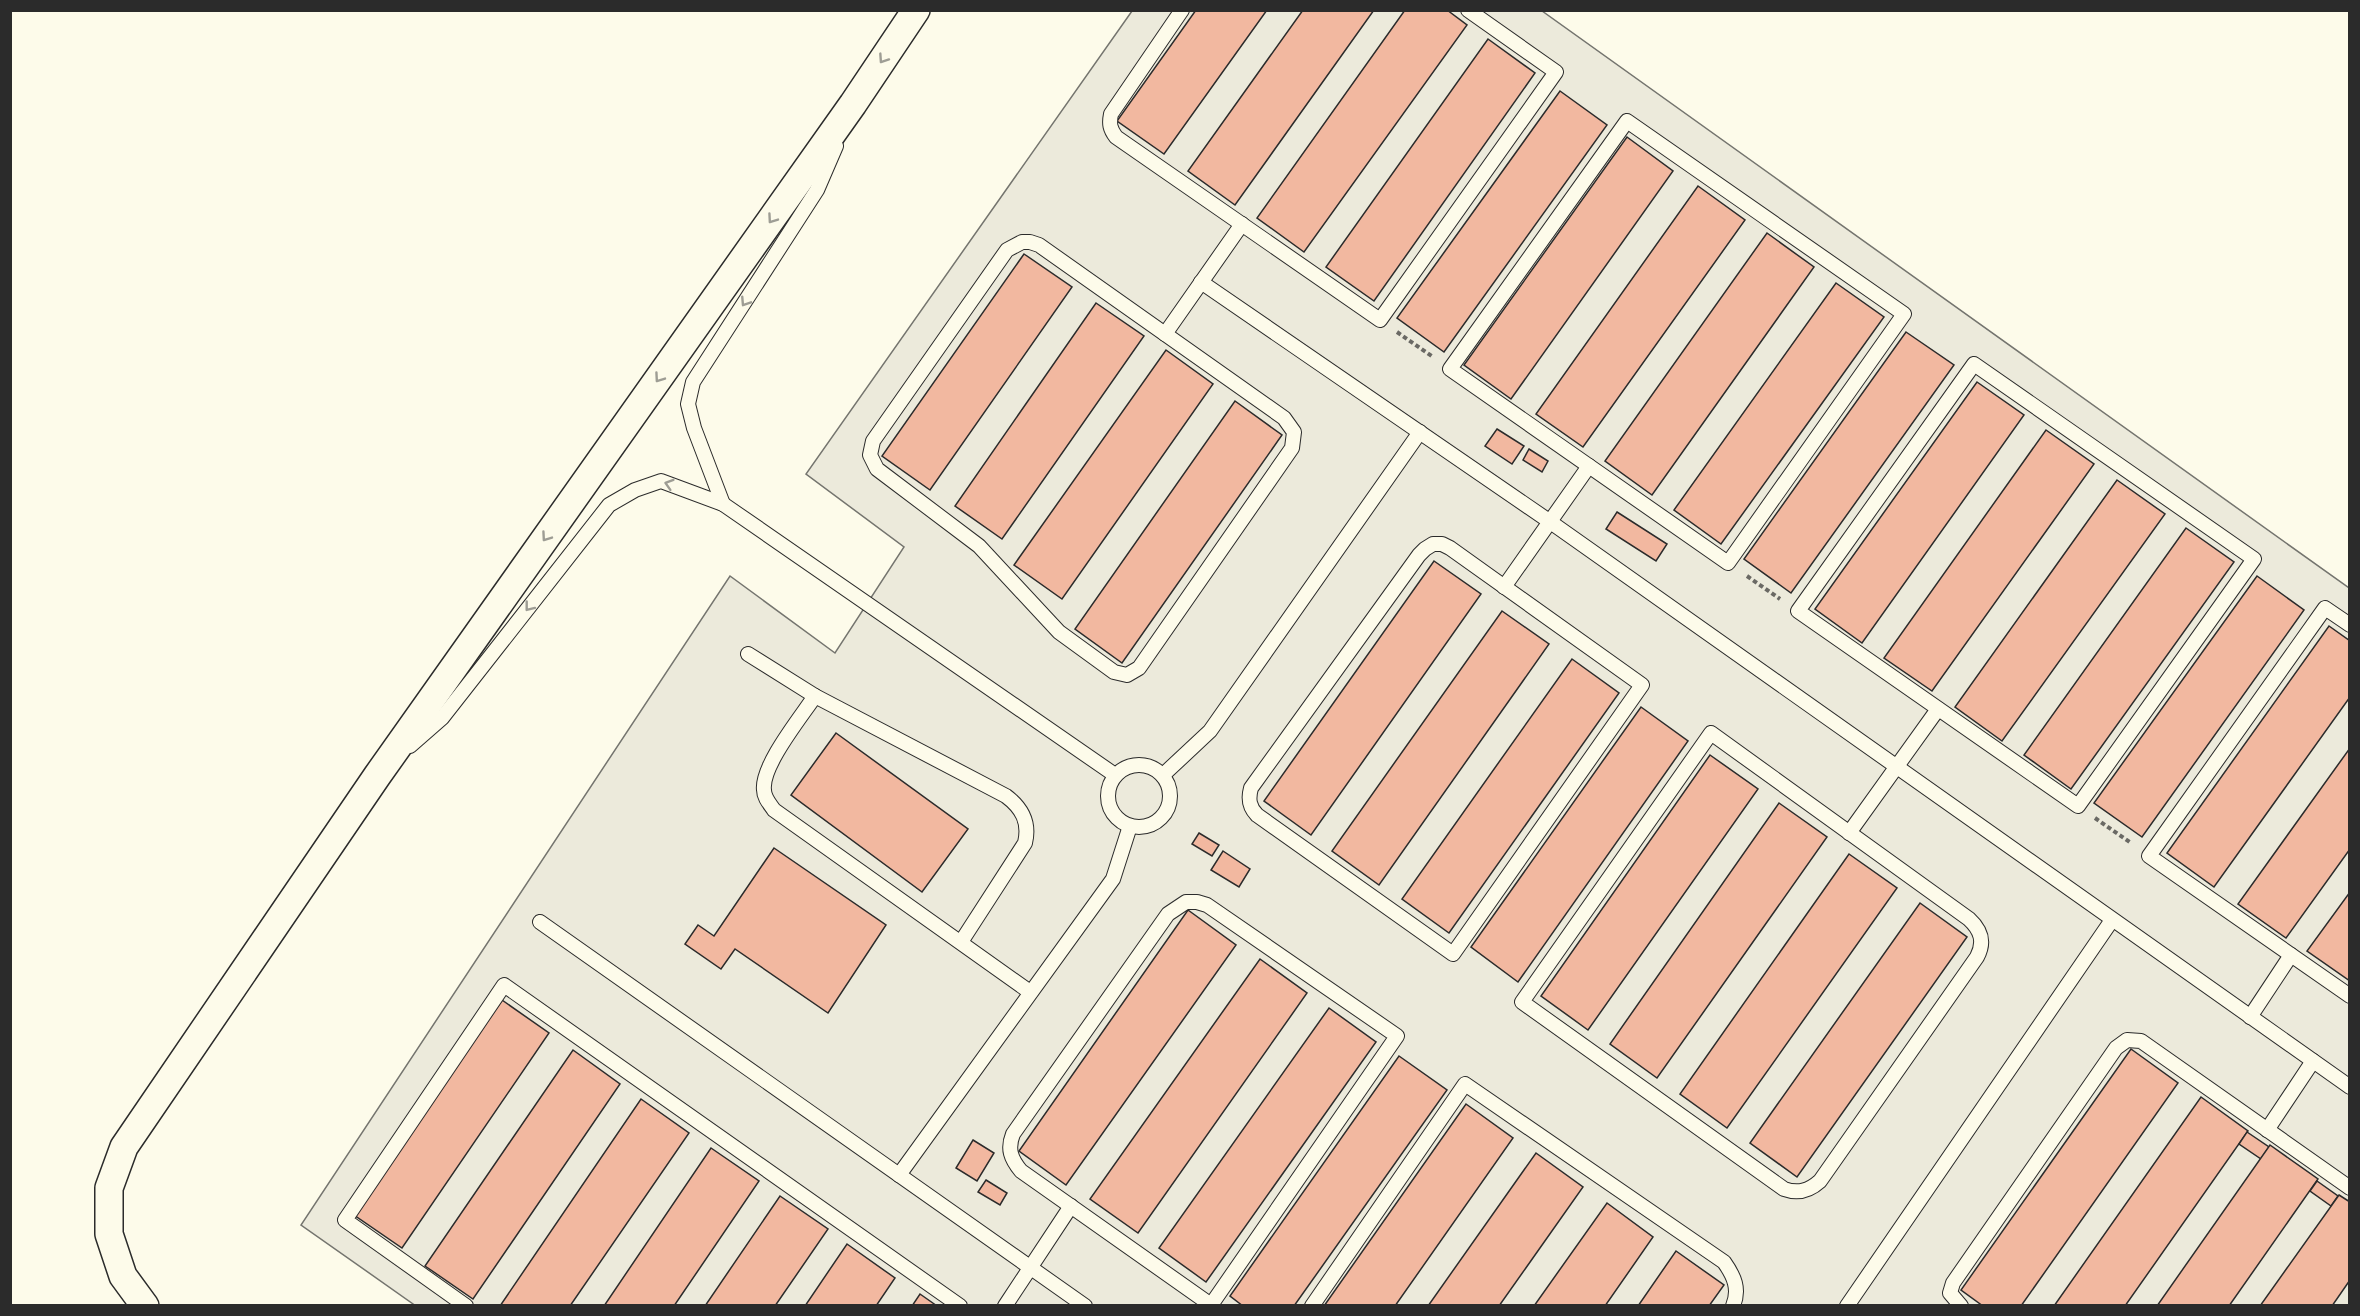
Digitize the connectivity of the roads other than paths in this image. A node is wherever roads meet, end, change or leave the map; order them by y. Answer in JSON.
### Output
{"nodes":[{"id":1,"x":916,"y":10,"type":"edge"},
{"id":2,"x":1182,"y":10,"type":"edge"},
{"id":3,"x":1468,"y":10,"type":"edge"},
{"id":4,"x":853,"y":104,"type":"junction"},
{"id":5,"x":1242,"y":224,"type":"junction"},
{"id":6,"x":1201,"y":282,"type":"junction"},
{"id":7,"x":1165,"y":334,"type":"junction"},
{"id":8,"x":1420,"y":432,"type":"junction"},
{"id":9,"x":1589,"y":466,"type":"junction"},
{"id":10,"x":723,"y":504,"type":"junction"},
{"id":11,"x":1549,"y":521,"type":"junction"},
{"id":12,"x":1504,"y":587,"type":"junction"},
{"id":13,"x":2349,"y":625,"type":"edge"},
{"id":14,"x":748,"y":654,"type":"dead end"},
{"id":15,"x":815,"y":696,"type":"junction"},
{"id":16,"x":1938,"y":709,"type":"junction"},
{"id":17,"x":1897,"y":766,"type":"junction"},
{"id":18,"x":1115,"y":775,"type":"junction"},
{"id":19,"x":377,"y":776,"type":"junction"},
{"id":20,"x":1163,"y":776,"type":"junction"},
{"id":21,"x":1130,"y":826,"type":"junction"},
{"id":22,"x":1849,"y":833,"type":"junction"},
{"id":23,"x":2112,"y":920,"type":"junction"},
{"id":24,"x":540,"y":922,"type":"dead end"},
{"id":25,"x":961,"y":942,"type":"junction"},
{"id":26,"x":2291,"y":955,"type":"junction"},
{"id":27,"x":1030,"y":992,"type":"junction"},
{"id":28,"x":2349,"y":996,"type":"edge"},
{"id":29,"x":2250,"y":1017,"type":"junction"},
{"id":30,"x":2313,"y":1061,"type":"junction"},
{"id":31,"x":2349,"y":1087,"type":"edge"},
{"id":32,"x":2266,"y":1130,"type":"junction"},
{"id":33,"x":899,"y":1175,"type":"junction"},
{"id":34,"x":2349,"y":1188,"type":"edge"},
{"id":35,"x":1071,"y":1206,"type":"junction"},
{"id":36,"x":1031,"y":1267,"type":"junction"},
{"id":37,"x":145,"y":1305,"type":"edge"},
{"id":38,"x":466,"y":1305,"type":"edge"},
{"id":39,"x":960,"y":1305,"type":"edge"},
{"id":40,"x":1005,"y":1305,"type":"edge"},
{"id":41,"x":1085,"y":1305,"type":"edge"},
{"id":42,"x":1312,"y":1305,"type":"edge"},
{"id":43,"x":1733,"y":1305,"type":"edge"},
{"id":44,"x":1846,"y":1305,"type":"edge"},
{"id":45,"x":1961,"y":1305,"type":"edge"}],
"edges":[{"from":1,"to":4,"type":"street","one_way":true},
{"from":2,"to":5,"type":"lane"},
{"from":3,"to":5,"type":"lane"},
{"from":4,"to":10,"type":"lane","one_way":true},
{"from":4,"to":19,"type":"street","one_way":true},
{"from":5,"to":6,"type":"lane"},
{"from":6,"to":7,"type":"lane"},
{"from":6,"to":8,"type":"lane"},
{"from":7,"to":7,"type":"lane"},
{"from":8,"to":11,"type":"lane"},
{"from":8,"to":20,"type":"lane"},
{"from":9,"to":9,"type":"lane"},
{"from":9,"to":11,"type":"lane"},
{"from":10,"to":18,"type":"lane"},
{"from":10,"to":19,"type":"lane","one_way":true},
{"from":11,"to":12,"type":"lane"},
{"from":11,"to":17,"type":"lane"},
{"from":12,"to":12,"type":"lane"},
{"from":13,"to":26,"type":"lane"},
{"from":14,"to":15,"type":"lane"},
{"from":15,"to":25,"type":"lane"},
{"from":15,"to":25,"type":"lane"},
{"from":16,"to":16,"type":"lane"},
{"from":16,"to":17,"type":"lane"},
{"from":17,"to":22,"type":"lane"},
{"from":17,"to":23,"type":"lane"},
{"from":18,"to":20,"type":"lane"},
{"from":18,"to":21,"type":"lane"},
{"from":19,"to":37,"type":"street"},
{"from":20,"to":21,"type":"lane"},
{"from":21,"to":27,"type":"lane"},
{"from":22,"to":22,"type":"lane"},
{"from":23,"to":29,"type":"lane"},
{"from":23,"to":44,"type":"lane"},
{"from":24,"to":33,"type":"lane"},
{"from":25,"to":27,"type":"lane"},
{"from":26,"to":28,"type":"lane"},
{"from":26,"to":29,"type":"lane"},
{"from":27,"to":33,"type":"lane"},
{"from":29,"to":30,"type":"lane"},
{"from":30,"to":31,"type":"lane"},
{"from":30,"to":32,"type":"lane"},
{"from":32,"to":34,"type":"lane"},
{"from":32,"to":45,"type":"lane"},
{"from":33,"to":36,"type":"lane"},
{"from":35,"to":35,"type":"lane"},
{"from":35,"to":36,"type":"lane"},
{"from":36,"to":40,"type":"lane"},
{"from":36,"to":41,"type":"lane"},
{"from":38,"to":39,"type":"lane"},
{"from":42,"to":43,"type":"lane"}]}
